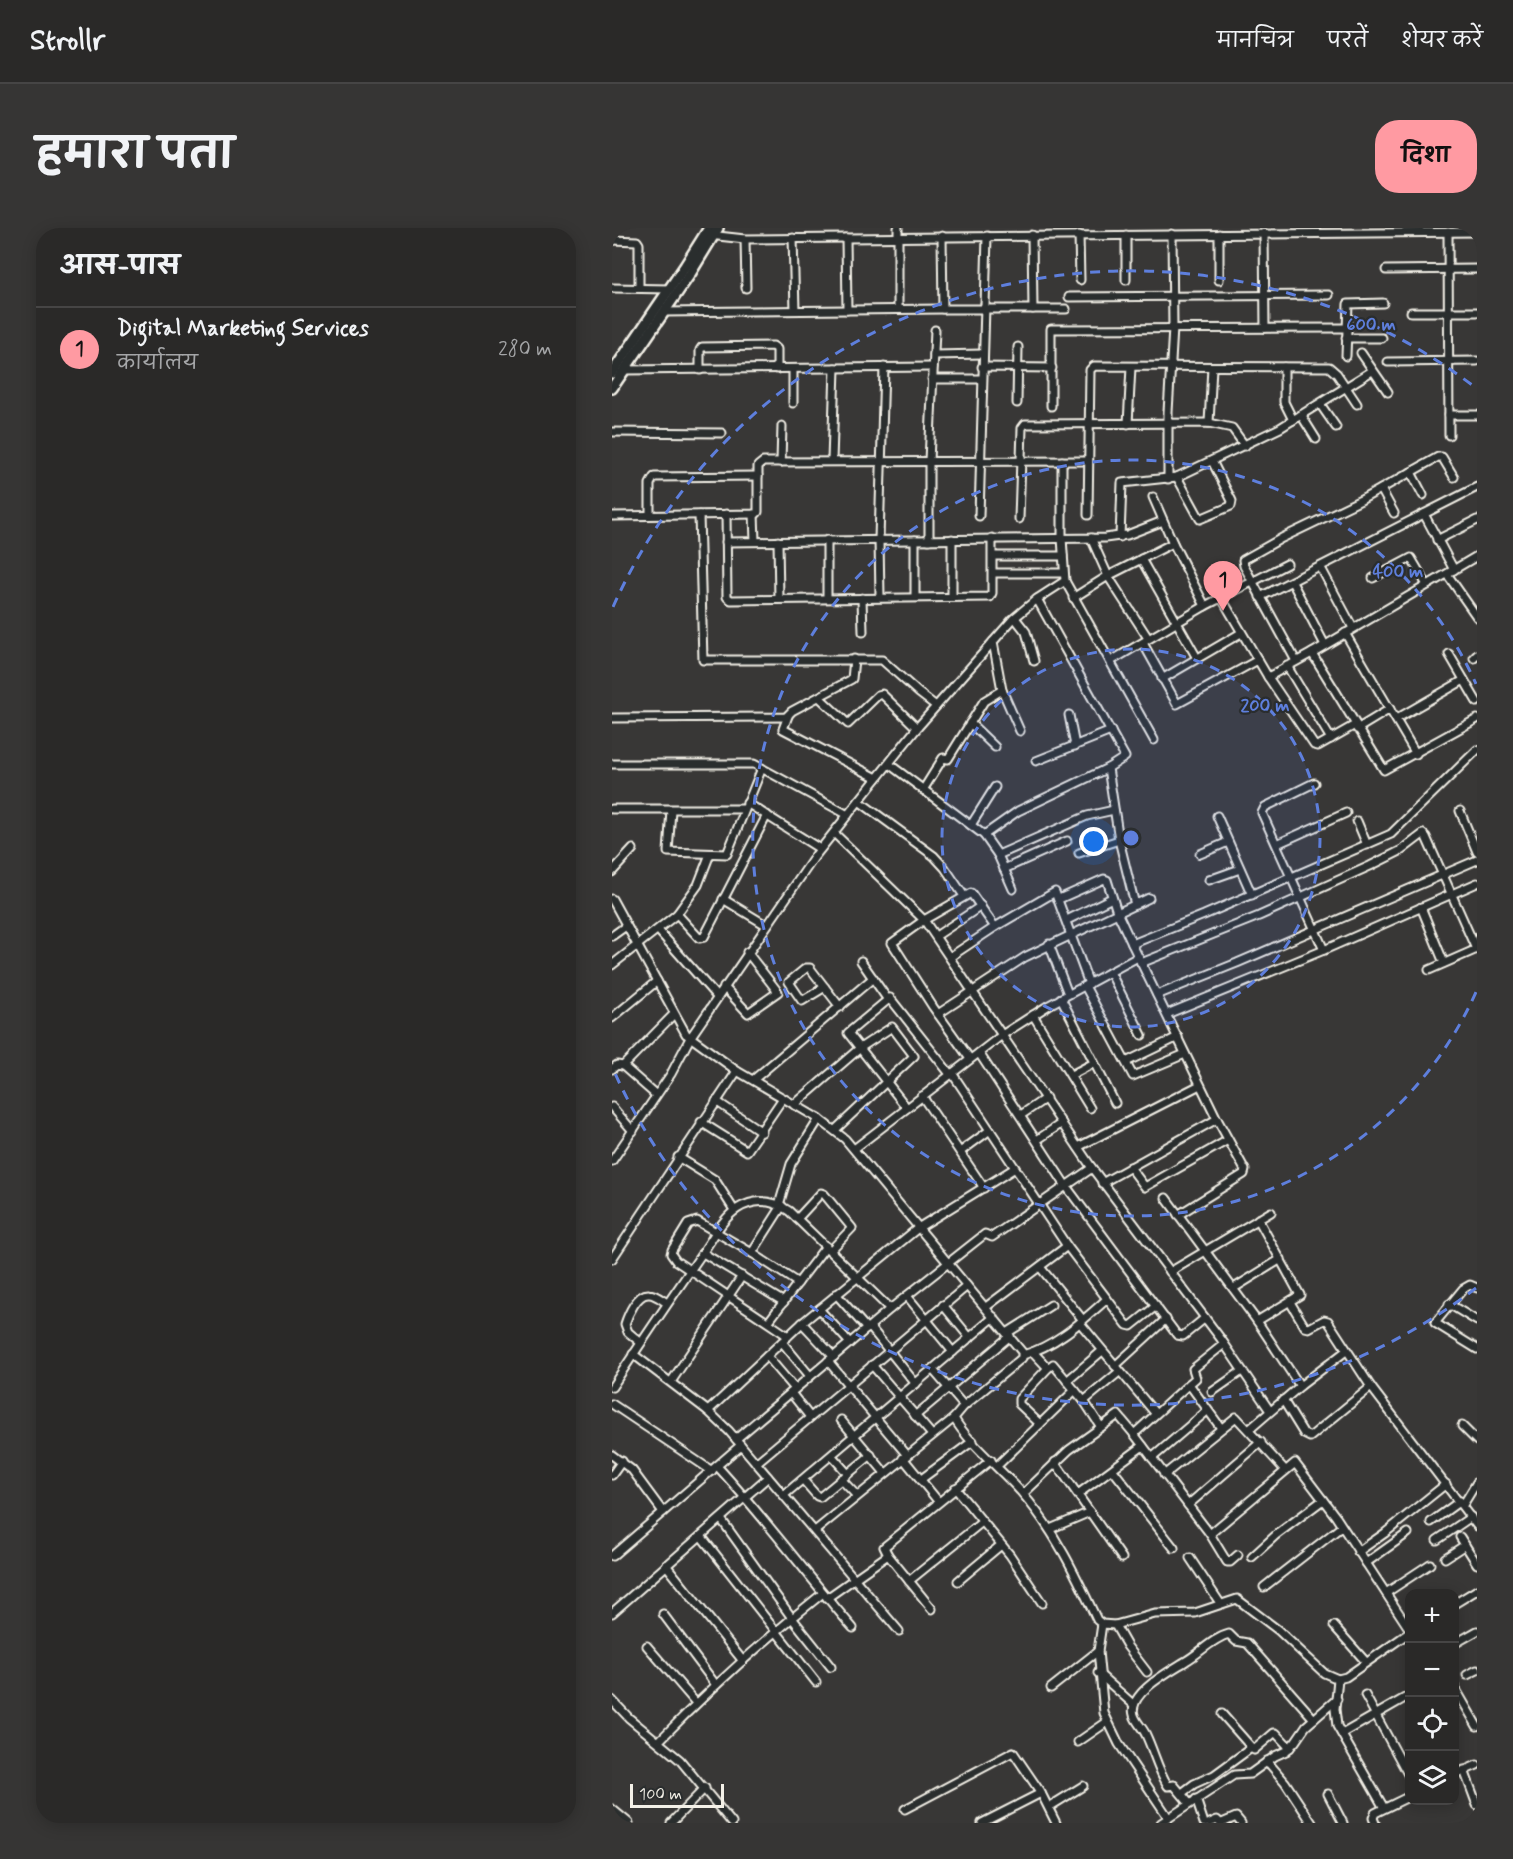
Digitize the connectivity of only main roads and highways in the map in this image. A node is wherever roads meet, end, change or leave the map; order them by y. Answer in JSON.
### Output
{"nodes":[{"id":1,"x":711,"y":232,"type":"edge"},
{"id":2,"x":612,"y":373,"type":"edge"},
{"id":3,"x":612,"y":388,"type":"edge"}],
"edges":[{"from":1,"to":2,"type":"highway"},
{"from":1,"to":3,"type":"highway"}]}
